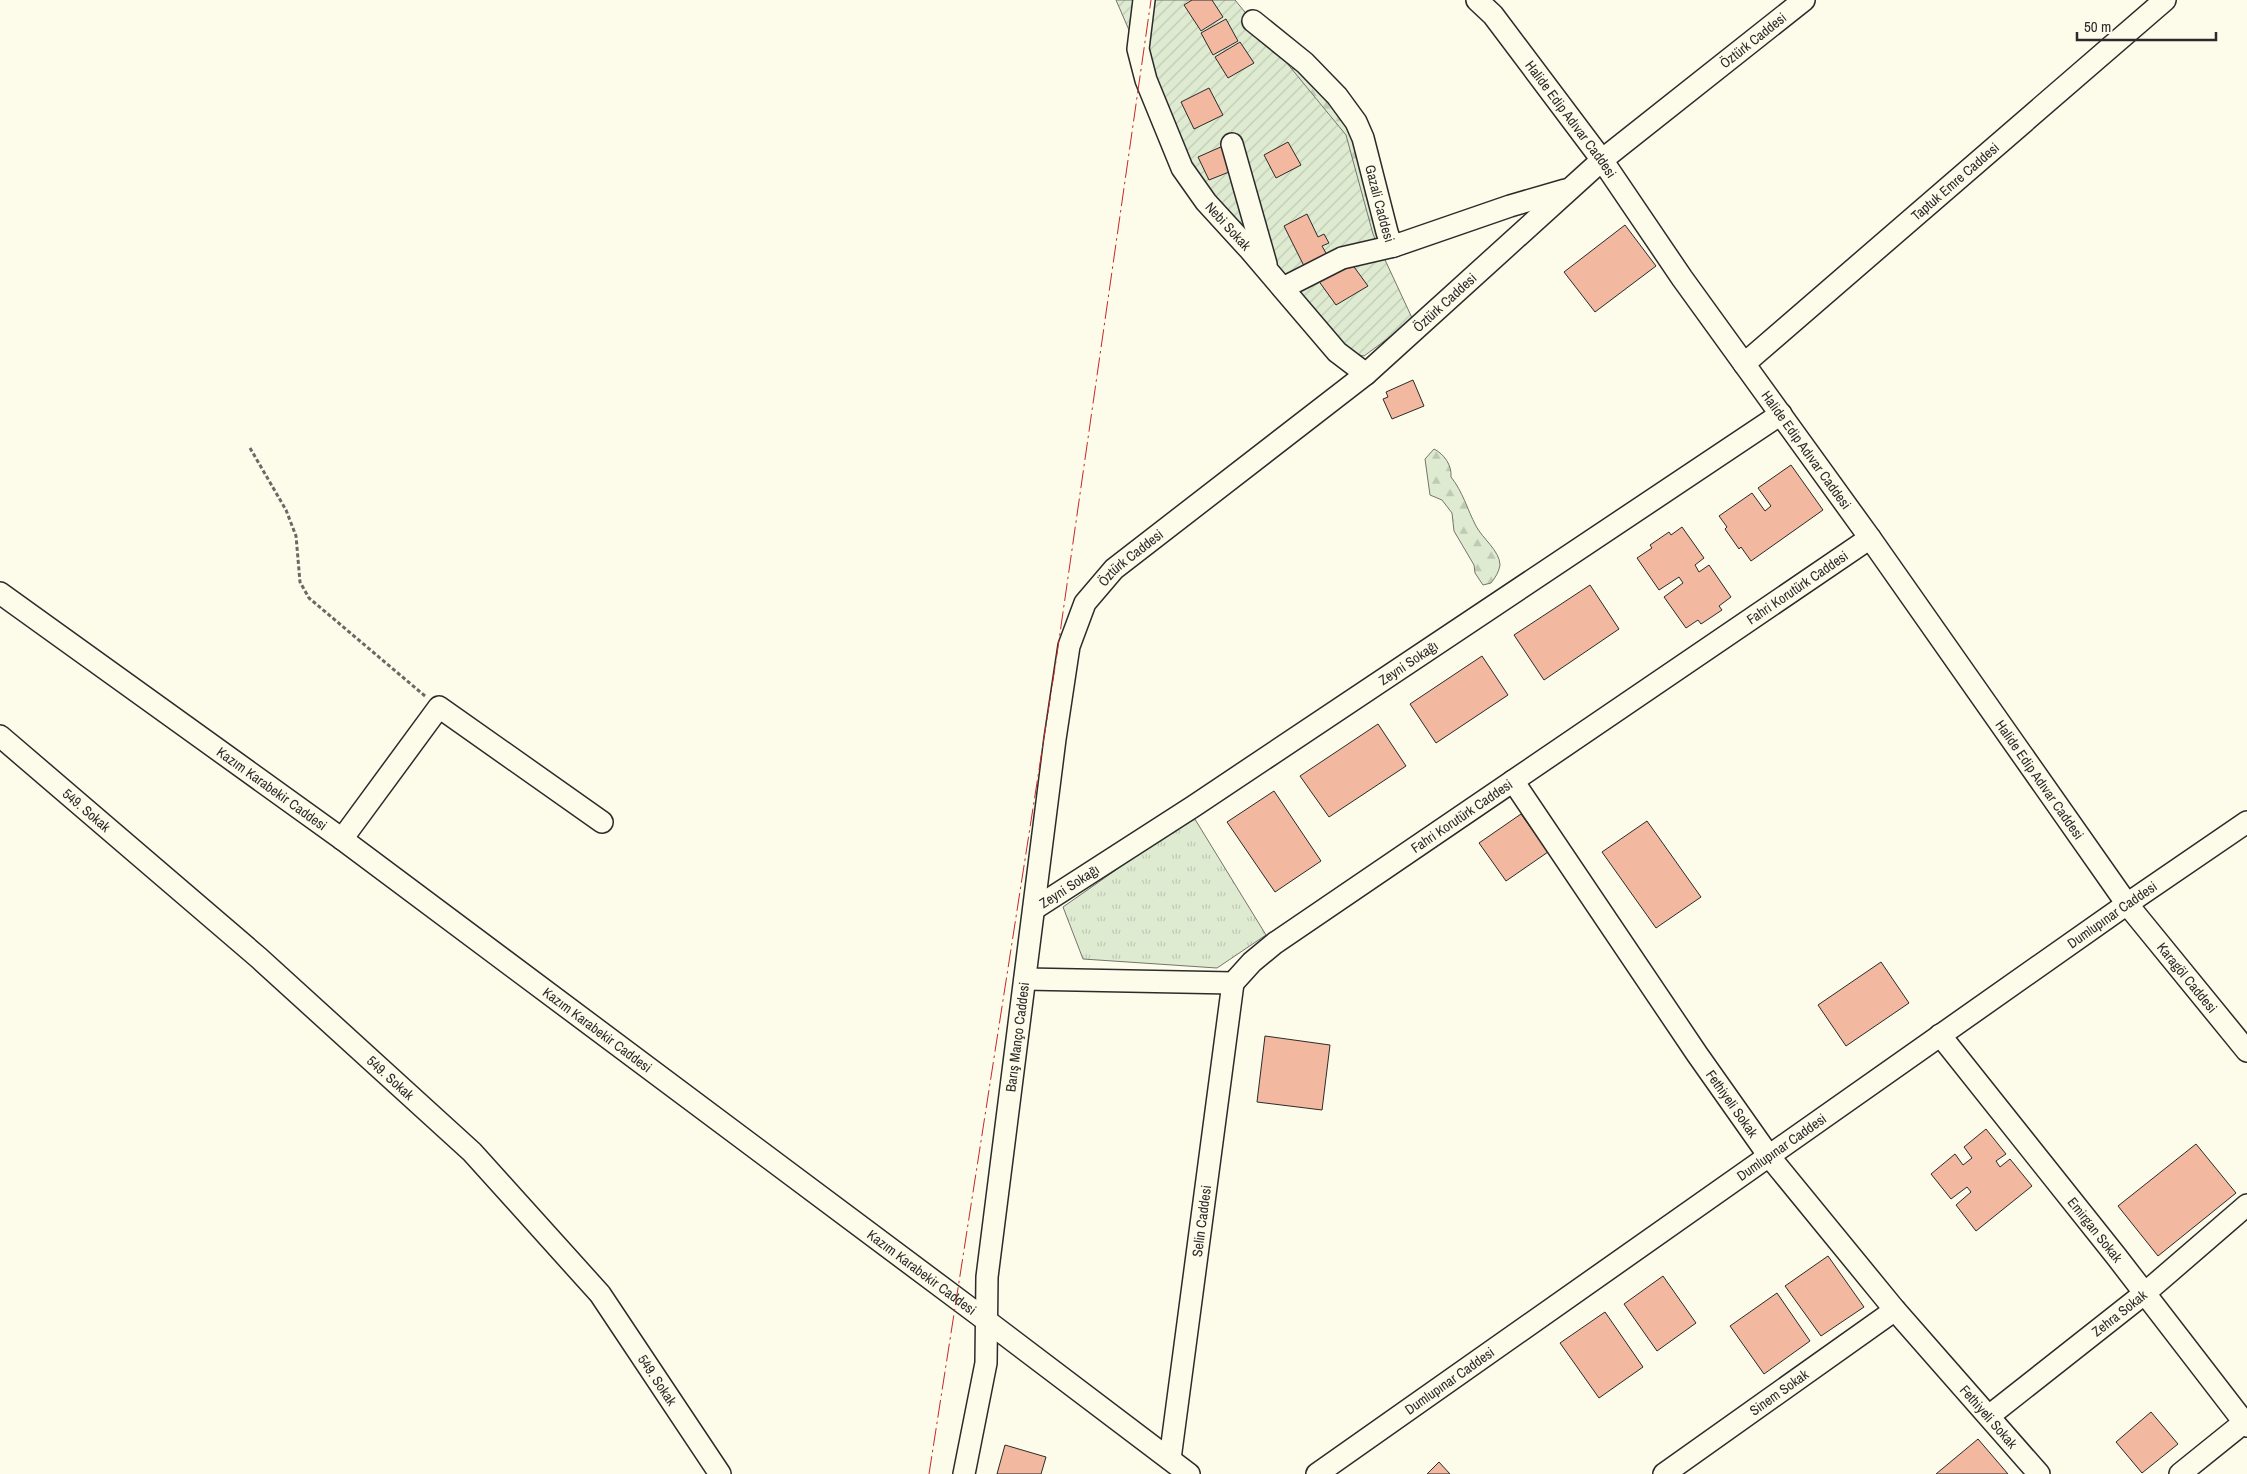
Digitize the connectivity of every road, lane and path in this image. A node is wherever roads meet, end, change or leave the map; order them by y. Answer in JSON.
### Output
{"nodes":[{"id":1,"x":1144,"y":0,"type":"edge"},
{"id":2,"x":1479,"y":0,"type":"edge"},
{"id":3,"x":1804,"y":0,"type":"edge"},
{"id":4,"x":2165,"y":0,"type":"edge"},
{"id":5,"x":1252,"y":20,"type":"dead end"},
{"id":6,"x":1232,"y":144,"type":"dead end"},
{"id":7,"x":1602,"y":160,"type":"junction"},
{"id":8,"x":1570,"y":189,"type":"junction"},
{"id":9,"x":1394,"y":246,"type":"junction"},
{"id":10,"x":1269,"y":271,"type":"junction"},
{"id":11,"x":1283,"y":288,"type":"junction"},
{"id":12,"x":1744,"y":364,"type":"junction"},
{"id":13,"x":1366,"y":374,"type":"junction"},
{"id":14,"x":1781,"y":414,"type":"junction"},
{"id":15,"x":250,"y":448,"type":"dead end"},
{"id":16,"x":1870,"y":538,"type":"junction"},
{"id":17,"x":0,"y":593,"type":"edge"},
{"id":18,"x":1085,"y":603,"type":"joint"},
{"id":19,"x":439,"y":707,"type":"junction"},
{"id":20,"x":0,"y":736,"type":"edge"},
{"id":21,"x":1513,"y":781,"type":"junction"},
{"id":22,"x":602,"y":822,"type":"dead end"},
{"id":23,"x":2247,"y":822,"type":"edge"},
{"id":24,"x":342,"y":839,"type":"junction"},
{"id":25,"x":2127,"y":904,"type":"junction"},
{"id":26,"x":1034,"y":909,"type":"junction"},
{"id":27,"x":1025,"y":979,"type":"junction"},
{"id":28,"x":1233,"y":983,"type":"junction"},
{"id":29,"x":1940,"y":1035,"type":"junction"},
{"id":30,"x":2247,"y":1051,"type":"edge"},
{"id":31,"x":1769,"y":1156,"type":"junction"},
{"id":32,"x":2247,"y":1205,"type":"edge"},
{"id":33,"x":2145,"y":1293,"type":"junction"},
{"id":34,"x":1895,"y":1310,"type":"junction"},
{"id":35,"x":987,"y":1321,"type":"junction"},
{"id":36,"x":1989,"y":1416,"type":"junction"},
{"id":37,"x":2246,"y":1422,"type":"edge"},
{"id":38,"x":1170,"y":1459,"type":"junction"},
{"id":39,"x":720,"y":1474,"type":"edge"},
{"id":40,"x":964,"y":1474,"type":"edge"},
{"id":41,"x":1189,"y":1474,"type":"edge"},
{"id":42,"x":1317,"y":1474,"type":"edge"},
{"id":43,"x":1664,"y":1474,"type":"edge"},
{"id":44,"x":2039,"y":1474,"type":"edge"},
{"id":45,"x":2180,"y":1474,"type":"edge"}],
"edges":[{"from":1,"to":10,"type":"street","name":"Nebi Sokak"},
{"from":2,"to":7,"type":"street","name":"Halide Edip Adıvar Caddesi"},
{"from":3,"to":7,"type":"street","name":"Öztürk Caddesi"},
{"from":4,"to":12,"type":"street","name":"Taptuk Emre Caddesi"},
{"from":5,"to":9,"type":"street","name":"Gazali Caddesi"},
{"from":6,"to":10,"type":"street"},
{"from":7,"to":8,"type":"street","name":"Öztürk Caddesi"},
{"from":7,"to":12,"type":"street","name":"Halide Edip Adıvar Caddesi"},
{"from":8,"to":9,"type":"street","name":"Gazali Caddesi"},
{"from":8,"to":13,"type":"street","name":"Öztürk Caddesi"},
{"from":9,"to":11,"type":"street"},
{"from":10,"to":11,"type":"street","name":"Nebi Sokak"},
{"from":11,"to":13,"type":"street","name":"Nebi Sokak"},
{"from":12,"to":14,"type":"street","name":"Halide Edip Adıvar Caddesi"},
{"from":13,"to":18,"type":"street","name":"Öztürk Caddesi"},
{"from":14,"to":16,"type":"street","name":"Halide Edip Adıvar Caddesi"},
{"from":14,"to":26,"type":"street","name":"Zeyni Sokağı"},
{"from":15,"to":19,"type":"path"},
{"from":16,"to":21,"type":"street","name":"Fahri Korutürk Caddesi"},
{"from":16,"to":25,"type":"street","name":"Halide Edip Adıvar Caddesi"},
{"from":17,"to":24,"type":"street","name":"Kazım Karabekir Caddesi"},
{"from":18,"to":26,"type":"street","name":"Barış Manço Caddesi"},
{"from":19,"to":22,"type":"street"},
{"from":19,"to":24,"type":"street"},
{"from":20,"to":39,"type":"street","name":"549. Sokak"},
{"from":21,"to":28,"type":"street","name":"Fahri Korutürk Caddesi"},
{"from":21,"to":31,"type":"street","name":"Fethiyeli Sokak"},
{"from":23,"to":25,"type":"street","name":"Dumlupınar Caddesi"},
{"from":24,"to":35,"type":"street","name":"Kazım Karabekir Caddesi"},
{"from":25,"to":29,"type":"street","name":"Dumlupınar Caddesi"},
{"from":25,"to":30,"type":"street","name":"Karagöl Caddesi"},
{"from":26,"to":27,"type":"street","name":"Barış Manço Caddesi"},
{"from":27,"to":28,"type":"street"},
{"from":27,"to":35,"type":"street","name":"Barış Manço Caddesi"},
{"from":28,"to":38,"type":"street","name":"Selin Caddesi"},
{"from":29,"to":31,"type":"street","name":"Dumlupınar Caddesi"},
{"from":29,"to":33,"type":"street","name":"Emirgan Sokak"},
{"from":31,"to":34,"type":"street","name":"Fethiyeli Sokak"},
{"from":31,"to":42,"type":"street","name":"Dumlupınar Caddesi"},
{"from":32,"to":33,"type":"street","name":"Zehra Sokak"},
{"from":33,"to":36,"type":"street","name":"Zehra Sokak"},
{"from":33,"to":37,"type":"street","name":"Emirgan Sokak"},
{"from":34,"to":36,"type":"street","name":"Fethiyeli Sokak"},
{"from":34,"to":43,"type":"street","name":"Sinem Sokak"},
{"from":35,"to":38,"type":"street","name":"Kazım Karabekir Caddesi"},
{"from":35,"to":40,"type":"street","name":"Barış Manço Caddesi"},
{"from":36,"to":44,"type":"street","name":"Fethiyeli Sokak"},
{"from":37,"to":45,"type":"street"},
{"from":38,"to":41,"type":"street","name":"Kazım Karabekir Caddesi"}]}
